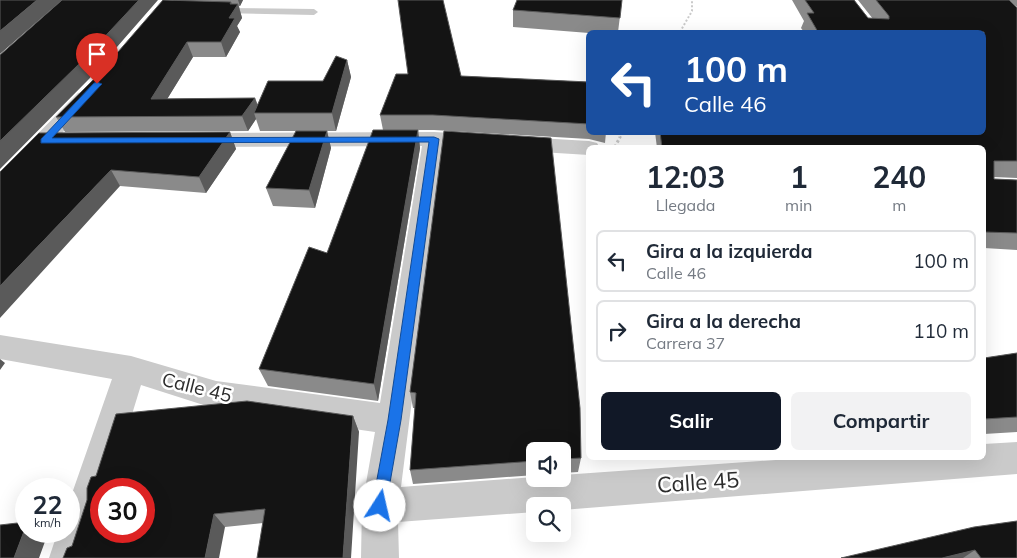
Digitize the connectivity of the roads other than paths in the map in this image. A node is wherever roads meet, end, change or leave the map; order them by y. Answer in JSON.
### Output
{"nodes":[{"id":1,"x":208,"y":11,"type":"edge"},
{"id":2,"x":314,"y":12,"type":"dead end"},
{"id":3,"x":97,"y":84,"type":"edge"},
{"id":4,"x":434,"y":139,"type":"junction"},
{"id":5,"x":44,"y":141,"type":"junction"},
{"id":6,"x":73,"y":141,"type":"edge"},
{"id":7,"x":171,"y":141,"type":"edge"},
{"id":8,"x":586,"y":148,"type":"edge"},
{"id":9,"x":0,"y":186,"type":"edge"},
{"id":10,"x":0,"y":347,"type":"edge"},
{"id":11,"x":131,"y":369,"type":"junction"},
{"id":12,"x":394,"y":420,"type":"junction"},
{"id":13,"x":1017,"y":458,"type":"edge"},
{"id":14,"x":380,"y":506,"type":"junction"},
{"id":15,"x":68,"y":558,"type":"edge"},
{"id":16,"x":380,"y":558,"type":"edge"}],
"edges":[{"from":1,"to":2,"type":"lane"},
{"from":3,"to":5,"type":"street"},
{"from":4,"to":7,"type":"street"},
{"from":4,"to":8,"type":"street"},
{"from":4,"to":12,"type":"street"},
{"from":5,"to":6,"type":"street"},
{"from":5,"to":9,"type":"street"},
{"from":10,"to":11,"type":"street","name":"Calle 45"},
{"from":11,"to":12,"type":"street","name":"Calle 45"},
{"from":11,"to":15,"type":"street"},
{"from":12,"to":14,"type":"street"},
{"from":13,"to":14,"type":"street","name":"Calle 45"},
{"from":14,"to":16,"type":"street"}]}
